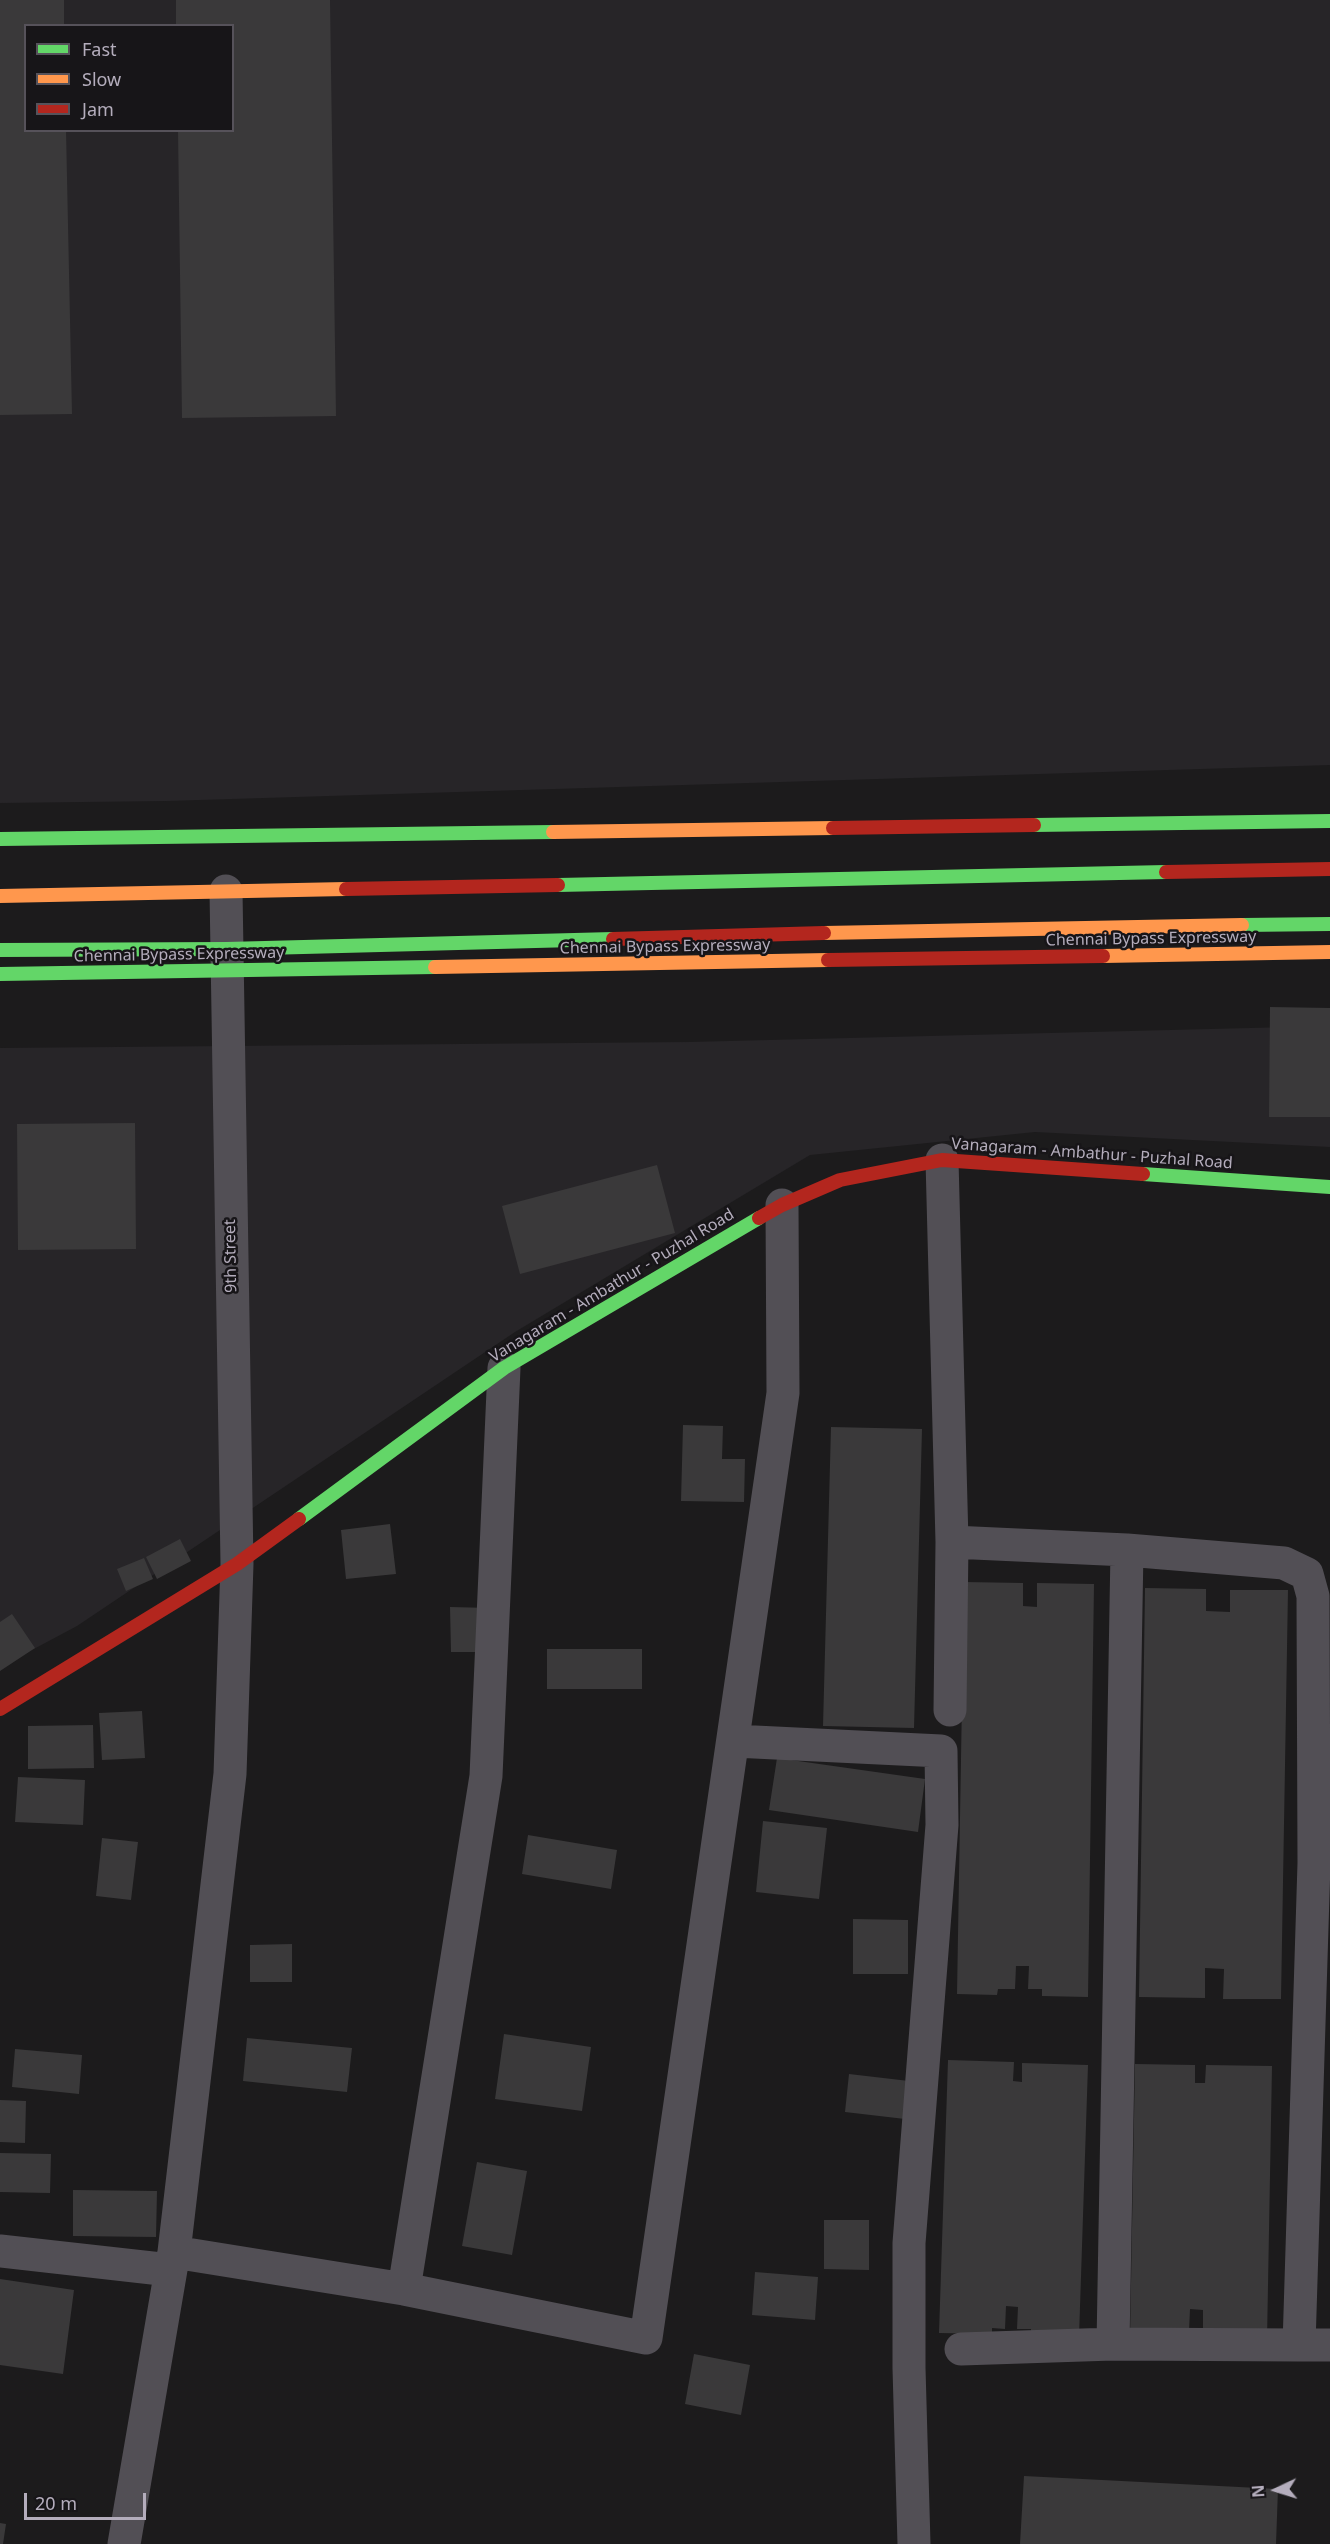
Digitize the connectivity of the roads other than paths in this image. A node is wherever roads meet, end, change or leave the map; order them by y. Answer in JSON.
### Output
{"nodes":[{"id":1,"x":1330,"y":821,"type":"edge"},
{"id":2,"x":0,"y":839,"type":"edge"},
{"id":3,"x":1330,"y":869,"type":"edge"},
{"id":4,"x":226,"y":891,"type":"junction"},
{"id":5,"x":0,"y":896,"type":"edge"},
{"id":6,"x":1330,"y":924,"type":"edge"},
{"id":7,"x":226,"y":949,"type":"junction"},
{"id":8,"x":0,"y":950,"type":"edge"},
{"id":9,"x":1330,"y":952,"type":"edge"},
{"id":10,"x":0,"y":974,"type":"edge"},
{"id":11,"x":942,"y":1160,"type":"junction"},
{"id":12,"x":1330,"y":1188,"type":"edge"},
{"id":13,"x":782,"y":1205,"type":"junction"},
{"id":14,"x":504,"y":1368,"type":"junction"},
{"id":15,"x":952,"y":1542,"type":"junction"},
{"id":16,"x":1127,"y":1550,"type":"junction"},
{"id":17,"x":237,"y":1564,"type":"junction"},
{"id":18,"x":0,"y":1709,"type":"edge"},
{"id":19,"x":950,"y":1710,"type":"dead end"},
{"id":20,"x":734,"y":1741,"type":"junction"},
{"id":21,"x":1322,"y":1796,"type":"edge"},
{"id":22,"x":0,"y":2251,"type":"edge"},
{"id":23,"x":172,"y":2261,"type":"junction"},
{"id":24,"x":405,"y":2289,"type":"junction"},
{"id":25,"x":1113,"y":2344,"type":"junction"},
{"id":26,"x":1315,"y":2345,"type":"edge"},
{"id":27,"x":961,"y":2349,"type":"dead end"},
{"id":28,"x":124,"y":2544,"type":"edge"},
{"id":29,"x":914,"y":2544,"type":"edge"}],
"edges":[{"from":1,"to":2,"type":"main road"},
{"from":3,"to":4,"type":"main road"},
{"from":4,"to":5,"type":"main road"},
{"from":4,"to":7,"type":"street","name":"9th Street"},
{"from":6,"to":7,"type":"main road"},
{"from":7,"to":8,"type":"main road"},
{"from":7,"to":17,"type":"street","name":"9th Street"},
{"from":9,"to":10,"type":"main road","name":"Chennai Bypass Expressway"},
{"from":11,"to":12,"type":"main road","name":"Vanagaram - Ambathur - Puzhal Road"},
{"from":11,"to":13,"type":"main road","name":"Vanagaram - Ambathur - Puzhal Road"},
{"from":11,"to":15,"type":"street"},
{"from":13,"to":14,"type":"main road","name":"Vanagaram - Ambathur - Puzhal Road"},
{"from":13,"to":20,"type":"street"},
{"from":14,"to":17,"type":"main road","name":"Vanagaram - Ambathur - Puzhal Road"},
{"from":14,"to":24,"type":"street"},
{"from":15,"to":16,"type":"street"},
{"from":15,"to":19,"type":"street"},
{"from":16,"to":21,"type":"street"},
{"from":16,"to":25,"type":"street"},
{"from":17,"to":18,"type":"main road","name":"Vanagaram - Ambathur - Puzhal Road"},
{"from":17,"to":23,"type":"street","name":"9th Street"},
{"from":20,"to":24,"type":"street"},
{"from":20,"to":29,"type":"street"},
{"from":21,"to":26,"type":"street"},
{"from":22,"to":23,"type":"street"},
{"from":23,"to":24,"type":"street"},
{"from":23,"to":28,"type":"street","name":"9th Street"},
{"from":25,"to":26,"type":"street"},
{"from":25,"to":27,"type":"street"}]}
